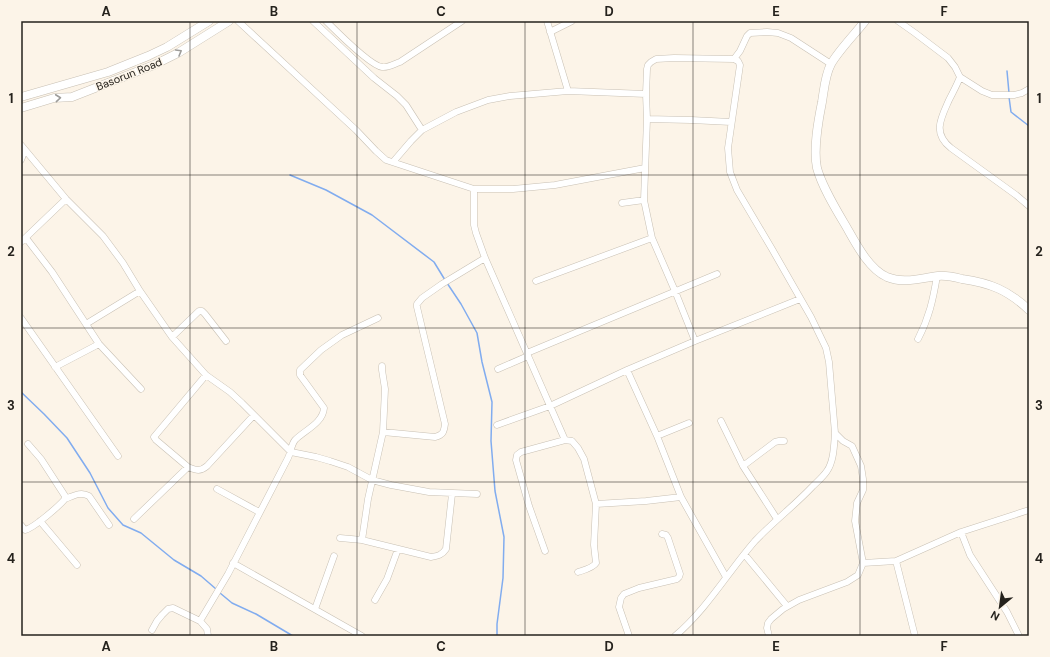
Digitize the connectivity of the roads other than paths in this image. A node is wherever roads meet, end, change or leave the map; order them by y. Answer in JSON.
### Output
{"nodes":[{"id":1,"x":209,"y":21,"type":"edge"},
{"id":2,"x":230,"y":21,"type":"edge"},
{"id":3,"x":238,"y":21,"type":"edge"},
{"id":4,"x":313,"y":21,"type":"edge"},
{"id":5,"x":326,"y":21,"type":"edge"},
{"id":6,"x":462,"y":21,"type":"edge"},
{"id":7,"x":547,"y":21,"type":"edge"},
{"id":8,"x":572,"y":21,"type":"edge"},
{"id":9,"x":865,"y":21,"type":"edge"},
{"id":10,"x":898,"y":21,"type":"edge"},
{"id":11,"x":550,"y":32,"type":"junction"},
{"id":12,"x":734,"y":59,"type":"junction"},
{"id":13,"x":831,"y":64,"type":"junction"},
{"id":14,"x":960,"y":77,"type":"junction"},
{"id":15,"x":1029,"y":89,"type":"edge"},
{"id":16,"x":568,"y":91,"type":"junction"},
{"id":17,"x":646,"y":94,"type":"junction"},
{"id":18,"x":21,"y":97,"type":"edge"},
{"id":19,"x":21,"y":108,"type":"edge"},
{"id":20,"x":647,"y":119,"type":"junction"},
{"id":21,"x":731,"y":122,"type":"junction"},
{"id":22,"x":422,"y":130,"type":"junction"},
{"id":23,"x":23,"y":148,"type":"edge"},
{"id":24,"x":21,"y":160,"type":"edge"},
{"id":25,"x":394,"y":162,"type":"junction"},
{"id":26,"x":645,"y":168,"type":"junction"},
{"id":27,"x":474,"y":189,"type":"junction"},
{"id":28,"x":66,"y":199,"type":"junction"},
{"id":29,"x":644,"y":200,"type":"junction"},
{"id":30,"x":622,"y":203,"type":"dead end"},
{"id":31,"x":1029,"y":206,"type":"edge"},
{"id":32,"x":652,"y":238,"type":"junction"},
{"id":33,"x":23,"y":240,"type":"edge"},
{"id":34,"x":486,"y":258,"type":"junction"},
{"id":35,"x":717,"y":274,"type":"dead end"},
{"id":36,"x":937,"y":276,"type":"junction"},
{"id":37,"x":536,"y":281,"type":"dead end"},
{"id":38,"x":140,"y":291,"type":"junction"},
{"id":39,"x":675,"y":291,"type":"junction"},
{"id":40,"x":800,"y":299,"type":"junction"},
{"id":41,"x":1029,"y":310,"type":"edge"},
{"id":42,"x":21,"y":318,"type":"edge"},
{"id":43,"x":378,"y":318,"type":"dead end"},
{"id":44,"x":86,"y":324,"type":"junction"},
{"id":45,"x":172,"y":337,"type":"junction"},
{"id":46,"x":918,"y":339,"type":"dead end"},
{"id":47,"x":226,"y":341,"type":"dead end"},
{"id":48,"x":695,"y":341,"type":"junction"},
{"id":49,"x":99,"y":344,"type":"junction"},
{"id":50,"x":528,"y":355,"type":"junction"},
{"id":51,"x":55,"y":366,"type":"junction"},
{"id":52,"x":382,"y":366,"type":"dead end"},
{"id":53,"x":498,"y":369,"type":"dead end"},
{"id":54,"x":627,"y":370,"type":"junction"},
{"id":55,"x":206,"y":375,"type":"junction"},
{"id":56,"x":141,"y":389,"type":"dead end"},
{"id":57,"x":550,"y":406,"type":"junction"},
{"id":58,"x":254,"y":415,"type":"junction"},
{"id":59,"x":721,"y":420,"type":"dead end"},
{"id":60,"x":689,"y":423,"type":"dead end"},
{"id":61,"x":497,"y":424,"type":"dead end"},
{"id":62,"x":383,"y":432,"type":"junction"},
{"id":63,"x":835,"y":433,"type":"junction"},
{"id":64,"x":657,"y":436,"type":"junction"},
{"id":65,"x":565,"y":440,"type":"junction"},
{"id":66,"x":784,"y":441,"type":"dead end"},
{"id":67,"x":28,"y":444,"type":"dead end"},
{"id":68,"x":291,"y":452,"type":"junction"},
{"id":69,"x":118,"y":456,"type":"dead end"},
{"id":70,"x":188,"y":466,"type":"junction"},
{"id":71,"x":743,"y":466,"type":"junction"},
{"id":72,"x":372,"y":480,"type":"junction"},
{"id":73,"x":218,"y":489,"type":"dead end"},
{"id":74,"x":452,"y":494,"type":"junction"},
{"id":75,"x":477,"y":494,"type":"dead end"},
{"id":76,"x":681,"y":496,"type":"junction"},
{"id":77,"x":65,"y":499,"type":"junction"},
{"id":78,"x":596,"y":504,"type":"junction"},
{"id":79,"x":1029,"y":510,"type":"edge"},
{"id":80,"x":259,"y":512,"type":"junction"},
{"id":81,"x":134,"y":519,"type":"dead end"},
{"id":82,"x":777,"y":519,"type":"junction"},
{"id":83,"x":40,"y":521,"type":"junction"},
{"id":84,"x":21,"y":525,"type":"edge"},
{"id":85,"x":109,"y":525,"type":"dead end"},
{"id":86,"x":961,"y":532,"type":"junction"},
{"id":87,"x":662,"y":534,"type":"dead end"},
{"id":88,"x":340,"y":538,"type":"dead end"},
{"id":89,"x":362,"y":540,"type":"junction"},
{"id":90,"x":398,"y":549,"type":"junction"},
{"id":91,"x":545,"y":551,"type":"dead end"},
{"id":92,"x":745,"y":555,"type":"junction"},
{"id":93,"x":334,"y":556,"type":"dead end"},
{"id":94,"x":896,"y":561,"type":"junction"},
{"id":95,"x":233,"y":563,"type":"junction"},
{"id":96,"x":863,"y":563,"type":"junction"},
{"id":97,"x":77,"y":565,"type":"dead end"},
{"id":98,"x":578,"y":572,"type":"dead end"},
{"id":99,"x":726,"y":578,"type":"junction"},
{"id":100,"x":374,"y":600,"type":"dead end"},
{"id":101,"x":787,"y":606,"type":"junction"},
{"id":102,"x":315,"y":609,"type":"junction"},
{"id":103,"x":200,"y":621,"type":"junction"},
{"id":104,"x":152,"y":630,"type":"dead end"},
{"id":105,"x":208,"y":636,"type":"edge"},
{"id":106,"x":362,"y":636,"type":"edge"},
{"id":107,"x":629,"y":636,"type":"edge"},
{"id":108,"x":675,"y":636,"type":"edge"},
{"id":109,"x":769,"y":636,"type":"edge"},
{"id":110,"x":915,"y":636,"type":"edge"},
{"id":111,"x":1019,"y":636,"type":"edge"}],
"edges":[{"from":1,"to":18,"type":"main road","name":"Basorun Road"},
{"from":19,"to":2,"type":"main road","name":"Basorun Road","one_way":true},
{"from":3,"to":25,"type":"street"},
{"from":4,"to":22,"type":"street"},
{"from":5,"to":6,"type":"street"},
{"from":7,"to":11,"type":"street"},
{"from":8,"to":11,"type":"street"},
{"from":9,"to":13,"type":"main road"},
{"from":10,"to":14,"type":"street"},
{"from":11,"to":16,"type":"street"},
{"from":12,"to":13,"type":"street"},
{"from":12,"to":17,"type":"street"},
{"from":12,"to":21,"type":"street"},
{"from":13,"to":36,"type":"main road"},
{"from":14,"to":15,"type":"street"},
{"from":14,"to":31,"type":"street"},
{"from":16,"to":17,"type":"street"},
{"from":16,"to":22,"type":"street"},
{"from":17,"to":20,"type":"street"},
{"from":20,"to":21,"type":"street"},
{"from":20,"to":26,"type":"street"},
{"from":21,"to":40,"type":"street"},
{"from":22,"to":25,"type":"street"},
{"from":23,"to":24,"type":"street"},
{"from":23,"to":28,"type":"street"},
{"from":25,"to":27,"type":"street"},
{"from":26,"to":27,"type":"street"},
{"from":26,"to":29,"type":"street"},
{"from":27,"to":34,"type":"street"},
{"from":28,"to":33,"type":"street"},
{"from":28,"to":38,"type":"street"},
{"from":29,"to":30,"type":"street"},
{"from":29,"to":32,"type":"street"},
{"from":32,"to":37,"type":"street"},
{"from":32,"to":39,"type":"street"},
{"from":33,"to":44,"type":"street"},
{"from":34,"to":50,"type":"street"},
{"from":34,"to":62,"type":"street"},
{"from":35,"to":39,"type":"street"},
{"from":36,"to":41,"type":"main road"},
{"from":36,"to":46,"type":"street"},
{"from":38,"to":44,"type":"street"},
{"from":38,"to":45,"type":"street"},
{"from":39,"to":48,"type":"street"},
{"from":39,"to":50,"type":"street"},
{"from":40,"to":48,"type":"street"},
{"from":40,"to":63,"type":"street"},
{"from":42,"to":51,"type":"street"},
{"from":43,"to":68,"type":"street"},
{"from":44,"to":49,"type":"street"},
{"from":45,"to":47,"type":"street"},
{"from":45,"to":55,"type":"street"},
{"from":48,"to":54,"type":"street"},
{"from":49,"to":51,"type":"street"},
{"from":49,"to":56,"type":"street"},
{"from":50,"to":53,"type":"street"},
{"from":50,"to":57,"type":"street"},
{"from":51,"to":69,"type":"street"},
{"from":52,"to":62,"type":"street"},
{"from":54,"to":57,"type":"street"},
{"from":54,"to":64,"type":"street"},
{"from":55,"to":58,"type":"street"},
{"from":55,"to":70,"type":"street"},
{"from":57,"to":61,"type":"street"},
{"from":57,"to":65,"type":"street"},
{"from":58,"to":68,"type":"street"},
{"from":58,"to":70,"type":"street"},
{"from":59,"to":71,"type":"street"},
{"from":60,"to":64,"type":"street"},
{"from":62,"to":72,"type":"street"},
{"from":63,"to":82,"type":"street"},
{"from":63,"to":96,"type":"street"},
{"from":64,"to":76,"type":"street"},
{"from":65,"to":78,"type":"street"},
{"from":65,"to":91,"type":"street"},
{"from":66,"to":71,"type":"street"},
{"from":67,"to":77,"type":"street"},
{"from":68,"to":72,"type":"street"},
{"from":68,"to":80,"type":"street"},
{"from":70,"to":81,"type":"street"},
{"from":71,"to":82,"type":"street"},
{"from":72,"to":74,"type":"street"},
{"from":72,"to":89,"type":"street"},
{"from":73,"to":80,"type":"street"},
{"from":74,"to":75,"type":"street"},
{"from":74,"to":90,"type":"street"},
{"from":76,"to":78,"type":"street"},
{"from":76,"to":99,"type":"street"},
{"from":77,"to":83,"type":"street"},
{"from":77,"to":85,"type":"street"},
{"from":78,"to":98,"type":"street"},
{"from":79,"to":86,"type":"street"},
{"from":80,"to":95,"type":"street"},
{"from":82,"to":92,"type":"street"},
{"from":83,"to":84,"type":"street"},
{"from":83,"to":97,"type":"street"},
{"from":86,"to":94,"type":"street"},
{"from":86,"to":111,"type":"street"},
{"from":87,"to":107,"type":"street"},
{"from":88,"to":89,"type":"street"},
{"from":89,"to":90,"type":"street"},
{"from":90,"to":100,"type":"street"},
{"from":92,"to":99,"type":"street"},
{"from":92,"to":101,"type":"street"},
{"from":93,"to":102,"type":"street"},
{"from":94,"to":96,"type":"street"},
{"from":94,"to":110,"type":"street"},
{"from":95,"to":102,"type":"street"},
{"from":95,"to":103,"type":"street"},
{"from":96,"to":101,"type":"street"},
{"from":99,"to":108,"type":"street"},
{"from":101,"to":109,"type":"street"},
{"from":102,"to":106,"type":"street"},
{"from":103,"to":104,"type":"street"},
{"from":103,"to":105,"type":"street"}]}
